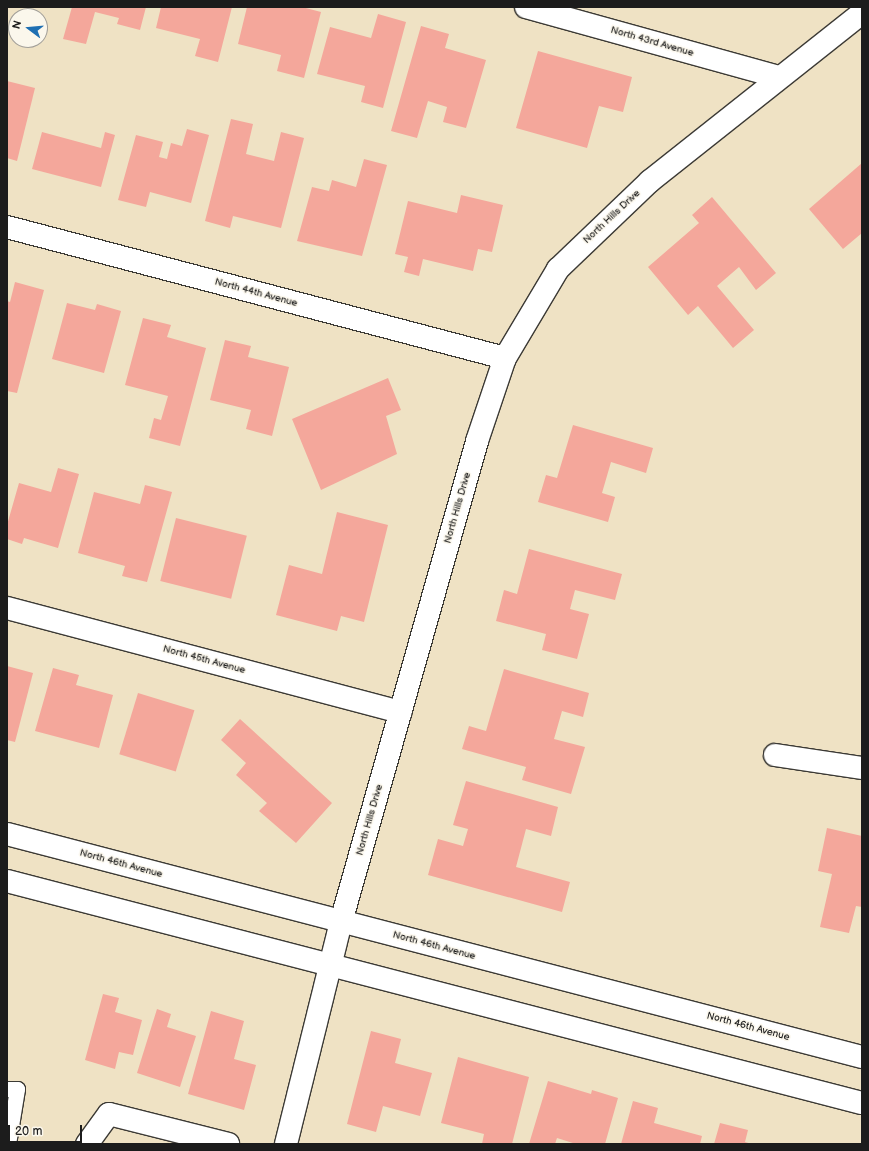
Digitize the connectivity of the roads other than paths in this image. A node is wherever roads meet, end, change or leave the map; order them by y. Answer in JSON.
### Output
{"nodes":[{"id":1,"x":526,"y":7,"type":"edge"},
{"id":2,"x":862,"y":13,"type":"edge"},
{"id":3,"x":778,"y":77,"type":"junction"},
{"id":4,"x":7,"y":227,"type":"edge"},
{"id":5,"x":505,"y":358,"type":"junction"},
{"id":6,"x":7,"y":608,"type":"edge"},
{"id":7,"x":401,"y":712,"type":"junction"},
{"id":8,"x":774,"y":755,"type":"dead end"},
{"id":9,"x":862,"y":768,"type":"edge"},
{"id":10,"x":7,"y":834,"type":"edge"},
{"id":11,"x":7,"y":881,"type":"edge"},
{"id":12,"x":341,"y":922,"type":"junction"},
{"id":13,"x":330,"y":964,"type":"junction"},
{"id":14,"x":862,"y":1057,"type":"edge"},
{"id":15,"x":7,"y":1089,"type":"edge"},
{"id":16,"x":862,"y":1103,"type":"edge"},
{"id":17,"x":8,"y":1144,"type":"edge"},
{"id":18,"x":87,"y":1144,"type":"edge"},
{"id":19,"x":228,"y":1144,"type":"edge"},
{"id":20,"x":286,"y":1144,"type":"edge"}],
"edges":[{"from":1,"to":3,"type":"street","name":"North 43rd Avenue"},
{"from":2,"to":3,"type":"street","name":"North Hills Drive"},
{"from":3,"to":5,"type":"street","name":"North Hills Drive"},
{"from":4,"to":5,"type":"street","name":"North 44th Avenue"},
{"from":5,"to":7,"type":"street","name":"North Hills Drive"},
{"from":6,"to":7,"type":"street","name":"North 45th Avenue"},
{"from":7,"to":12,"type":"street","name":"North Hills Drive"},
{"from":8,"to":9,"type":"street"},
{"from":10,"to":12,"type":"street","name":"North 46th Avenue"},
{"from":11,"to":13,"type":"street"},
{"from":12,"to":13,"type":"street","name":"North Hills Drive"},
{"from":12,"to":14,"type":"street","name":"North 46th Avenue"},
{"from":13,"to":16,"type":"street"},
{"from":13,"to":20,"type":"street","name":"North Hills Drive"},
{"from":15,"to":17,"type":"lane"},
{"from":18,"to":19,"type":"street"}]}
